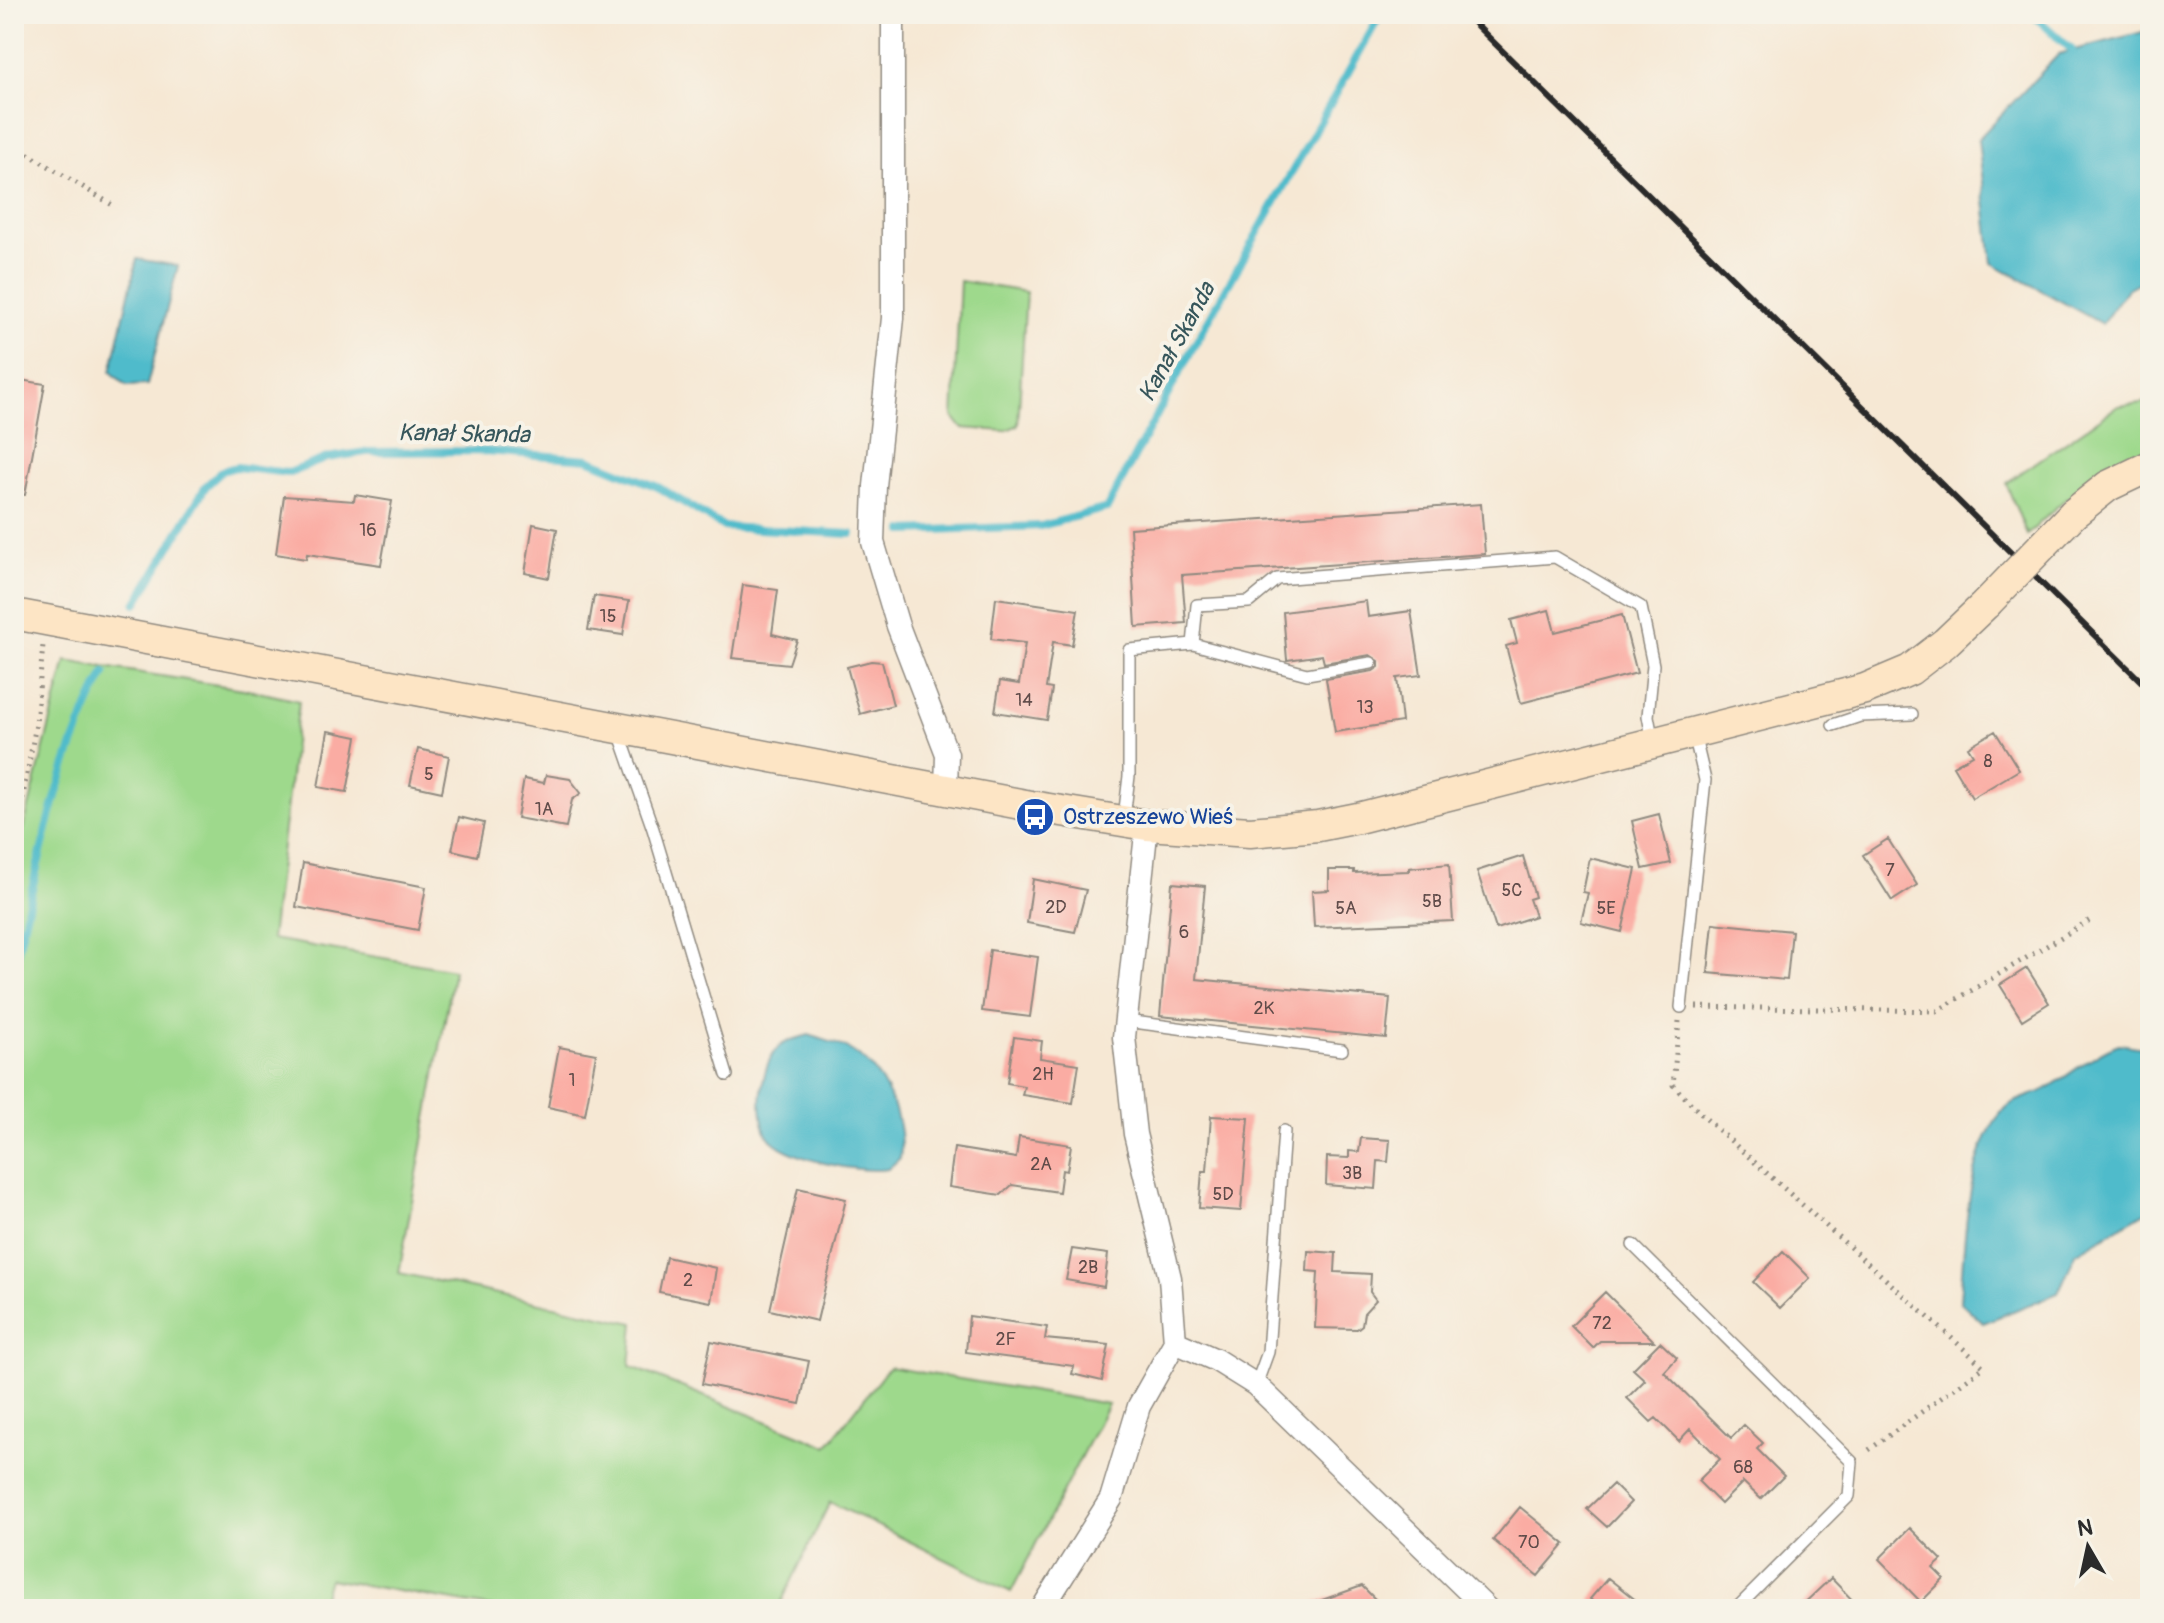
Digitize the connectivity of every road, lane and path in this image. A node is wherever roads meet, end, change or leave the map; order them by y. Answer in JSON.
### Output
{"nodes":[{"id":1,"x":16,"y":14,"type":"edge"},
{"id":2,"x":893,"y":14,"type":"edge"},
{"id":3,"x":14,"y":21,"type":"edge"},
{"id":4,"x":14,"y":145,"type":"edge"},
{"id":5,"x":114,"y":206,"type":"dead end"},
{"id":6,"x":2150,"y":466,"type":"edge"},
{"id":7,"x":14,"y":614,"type":"edge"},
{"id":8,"x":46,"y":620,"type":"junction"},
{"id":9,"x":1193,"y":644,"type":"junction"},
{"id":10,"x":1371,"y":663,"type":"dead end"},
{"id":11,"x":1851,"y":705,"type":"junction"},
{"id":12,"x":1912,"y":714,"type":"dead end"},
{"id":13,"x":1833,"y":725,"type":"dead end"},
{"id":14,"x":618,"y":727,"type":"junction"},
{"id":15,"x":1694,"y":733,"type":"junction"},
{"id":16,"x":1653,"y":744,"type":"junction"},
{"id":17,"x":946,"y":790,"type":"junction"},
{"id":18,"x":1135,"y":824,"type":"junction"},
{"id":19,"x":14,"y":846,"type":"edge"},
{"id":20,"x":2090,"y":920,"type":"dead end"},
{"id":21,"x":1681,"y":1007,"type":"junction"},
{"id":22,"x":1126,"y":1021,"type":"junction"},
{"id":23,"x":1342,"y":1050,"type":"dead end"},
{"id":24,"x":727,"y":1075,"type":"dead end"},
{"id":25,"x":1284,"y":1131,"type":"dead end"},
{"id":26,"x":1633,"y":1245,"type":"dead end"},
{"id":27,"x":1175,"y":1342,"type":"junction"},
{"id":28,"x":1256,"y":1385,"type":"junction"},
{"id":29,"x":1852,"y":1462,"type":"junction"},
{"id":30,"x":1049,"y":1604,"type":"edge"},
{"id":31,"x":1487,"y":1609,"type":"edge"},
{"id":32,"x":1736,"y":1609,"type":"edge"}],
"edges":[{"from":1,"to":3,"type":"path"},
{"from":2,"to":17,"type":"street"},
{"from":4,"to":5,"type":"path"},
{"from":6,"to":11,"type":"street","bridge":true},
{"from":7,"to":8,"type":"street"},
{"from":8,"to":14,"type":"street"},
{"from":8,"to":19,"type":"path"},
{"from":9,"to":10,"type":"lane"},
{"from":9,"to":16,"type":"lane"},
{"from":9,"to":18,"type":"lane"},
{"from":11,"to":12,"type":"lane"},
{"from":11,"to":13,"type":"lane"},
{"from":11,"to":15,"type":"street"},
{"from":14,"to":17,"type":"street"},
{"from":14,"to":24,"type":"lane"},
{"from":15,"to":16,"type":"street"},
{"from":15,"to":21,"type":"lane"},
{"from":16,"to":18,"type":"street"},
{"from":17,"to":18,"type":"street"},
{"from":18,"to":22,"type":"street"},
{"from":20,"to":21,"type":"path"},
{"from":21,"to":29,"type":"path"},
{"from":22,"to":23,"type":"lane"},
{"from":22,"to":27,"type":"street"},
{"from":25,"to":28,"type":"lane"},
{"from":26,"to":29,"type":"lane"},
{"from":27,"to":28,"type":"street"},
{"from":27,"to":30,"type":"street"},
{"from":28,"to":31,"type":"street"},
{"from":29,"to":32,"type":"lane"}]}
